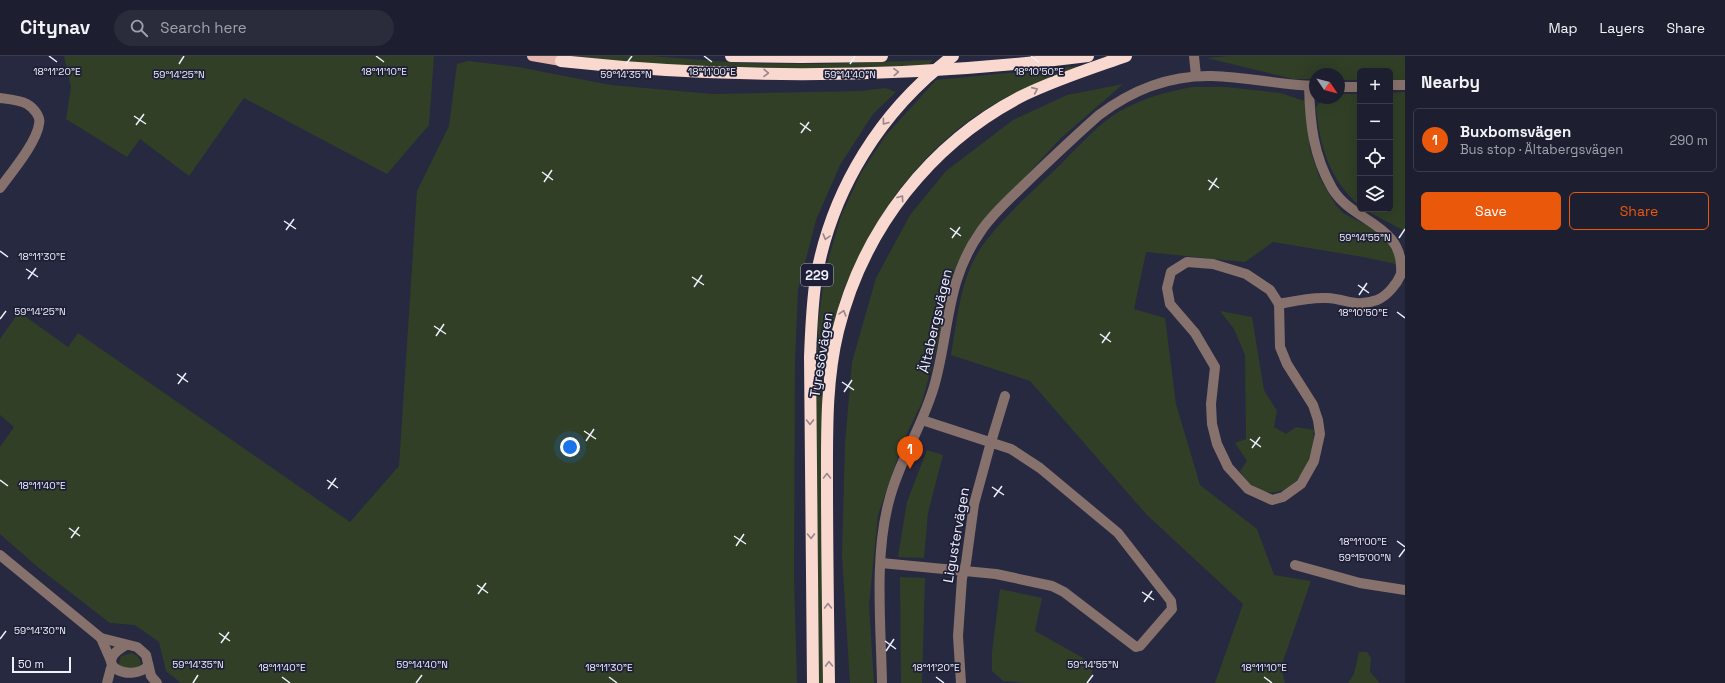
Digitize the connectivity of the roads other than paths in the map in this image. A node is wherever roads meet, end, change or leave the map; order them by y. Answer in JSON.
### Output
{"nodes":[{"id":1,"x":532,"y":56,"type":"edge"},
{"id":2,"x":731,"y":56,"type":"edge"},
{"id":3,"x":882,"y":56,"type":"edge"},
{"id":4,"x":954,"y":56,"type":"edge"},
{"id":5,"x":1088,"y":56,"type":"edge"},
{"id":6,"x":1126,"y":56,"type":"edge"},
{"id":7,"x":1194,"y":56,"type":"edge"},
{"id":8,"x":561,"y":61,"type":"joint"},
{"id":9,"x":1196,"y":76,"type":"junction"},
{"id":10,"x":1405,"y":85,"type":"edge"},
{"id":11,"x":1309,"y":86,"type":"edge"},
{"id":12,"x":1393,"y":86,"type":"edge"},
{"id":13,"x":1345,"y":87,"type":"edge"},
{"id":14,"x":1357,"y":87,"type":"edge"},
{"id":15,"x":0,"y":98,"type":"edge"},
{"id":16,"x":1311,"y":104,"type":"edge"},
{"id":17,"x":0,"y":188,"type":"edge"},
{"id":18,"x":1279,"y":304,"type":"junction"},
{"id":19,"x":1005,"y":396,"type":"dead end"},
{"id":20,"x":922,"y":420,"type":"junction"},
{"id":21,"x":991,"y":442,"type":"junction"},
{"id":22,"x":0,"y":556,"type":"edge"},
{"id":23,"x":881,"y":563,"type":"junction"},
{"id":24,"x":1295,"y":565,"type":"dead end"},
{"id":25,"x":964,"y":570,"type":"junction"},
{"id":26,"x":1405,"y":590,"type":"edge"},
{"id":27,"x":101,"y":638,"type":"junction"},
{"id":28,"x":126,"y":646,"type":"junction"},
{"id":29,"x":111,"y":664,"type":"junction"},
{"id":30,"x":148,"y":666,"type":"junction"},
{"id":31,"x":107,"y":683,"type":"edge"},
{"id":32,"x":157,"y":683,"type":"edge"},
{"id":33,"x":813,"y":683,"type":"edge"},
{"id":34,"x":830,"y":683,"type":"edge"},
{"id":35,"x":882,"y":683,"type":"edge"},
{"id":36,"x":961,"y":683,"type":"edge"}],
"edges":[{"from":1,"to":8,"type":"main road"},
{"from":2,"to":3,"type":"highway"},
{"from":4,"to":33,"type":"highway","name":"Tyresövägen","number":"229","one_way":true},
{"from":8,"to":5,"type":"highway","one_way":true},
{"from":34,"to":6,"type":"highway","name":"Tyresövägen","number":"229","one_way":true},
{"from":7,"to":9,"type":"street"},
{"from":9,"to":11,"type":"street","name":"Ältabergsvägen"},
{"from":9,"to":20,"type":"street","name":"Ältabergsvägen"},
{"from":10,"to":12,"type":"street"},
{"from":13,"to":14,"type":"street"},
{"from":15,"to":17,"type":"street"},
{"from":16,"to":18,"type":"street"},
{"from":18,"to":18,"type":"street"},
{"from":19,"to":21,"type":"street","name":"Ligustervägen"},
{"from":20,"to":21,"type":"street"},
{"from":20,"to":23,"type":"street","name":"Ältabergsvägen"},
{"from":21,"to":25,"type":"street","name":"Ligustervägen"},
{"from":21,"to":25,"type":"street"},
{"from":22,"to":27,"type":"street"},
{"from":23,"to":25,"type":"street"},
{"from":23,"to":35,"type":"street","name":"Ältabergsvägen"},
{"from":24,"to":26,"type":"street"},
{"from":25,"to":36,"type":"street","name":"Ligustervägen"},
{"from":27,"to":28,"type":"street"},
{"from":27,"to":29,"type":"street"},
{"from":28,"to":29,"type":"street"},
{"from":28,"to":30,"type":"street"},
{"from":29,"to":30,"type":"street"},
{"from":29,"to":31,"type":"street"},
{"from":30,"to":32,"type":"street"}]}
